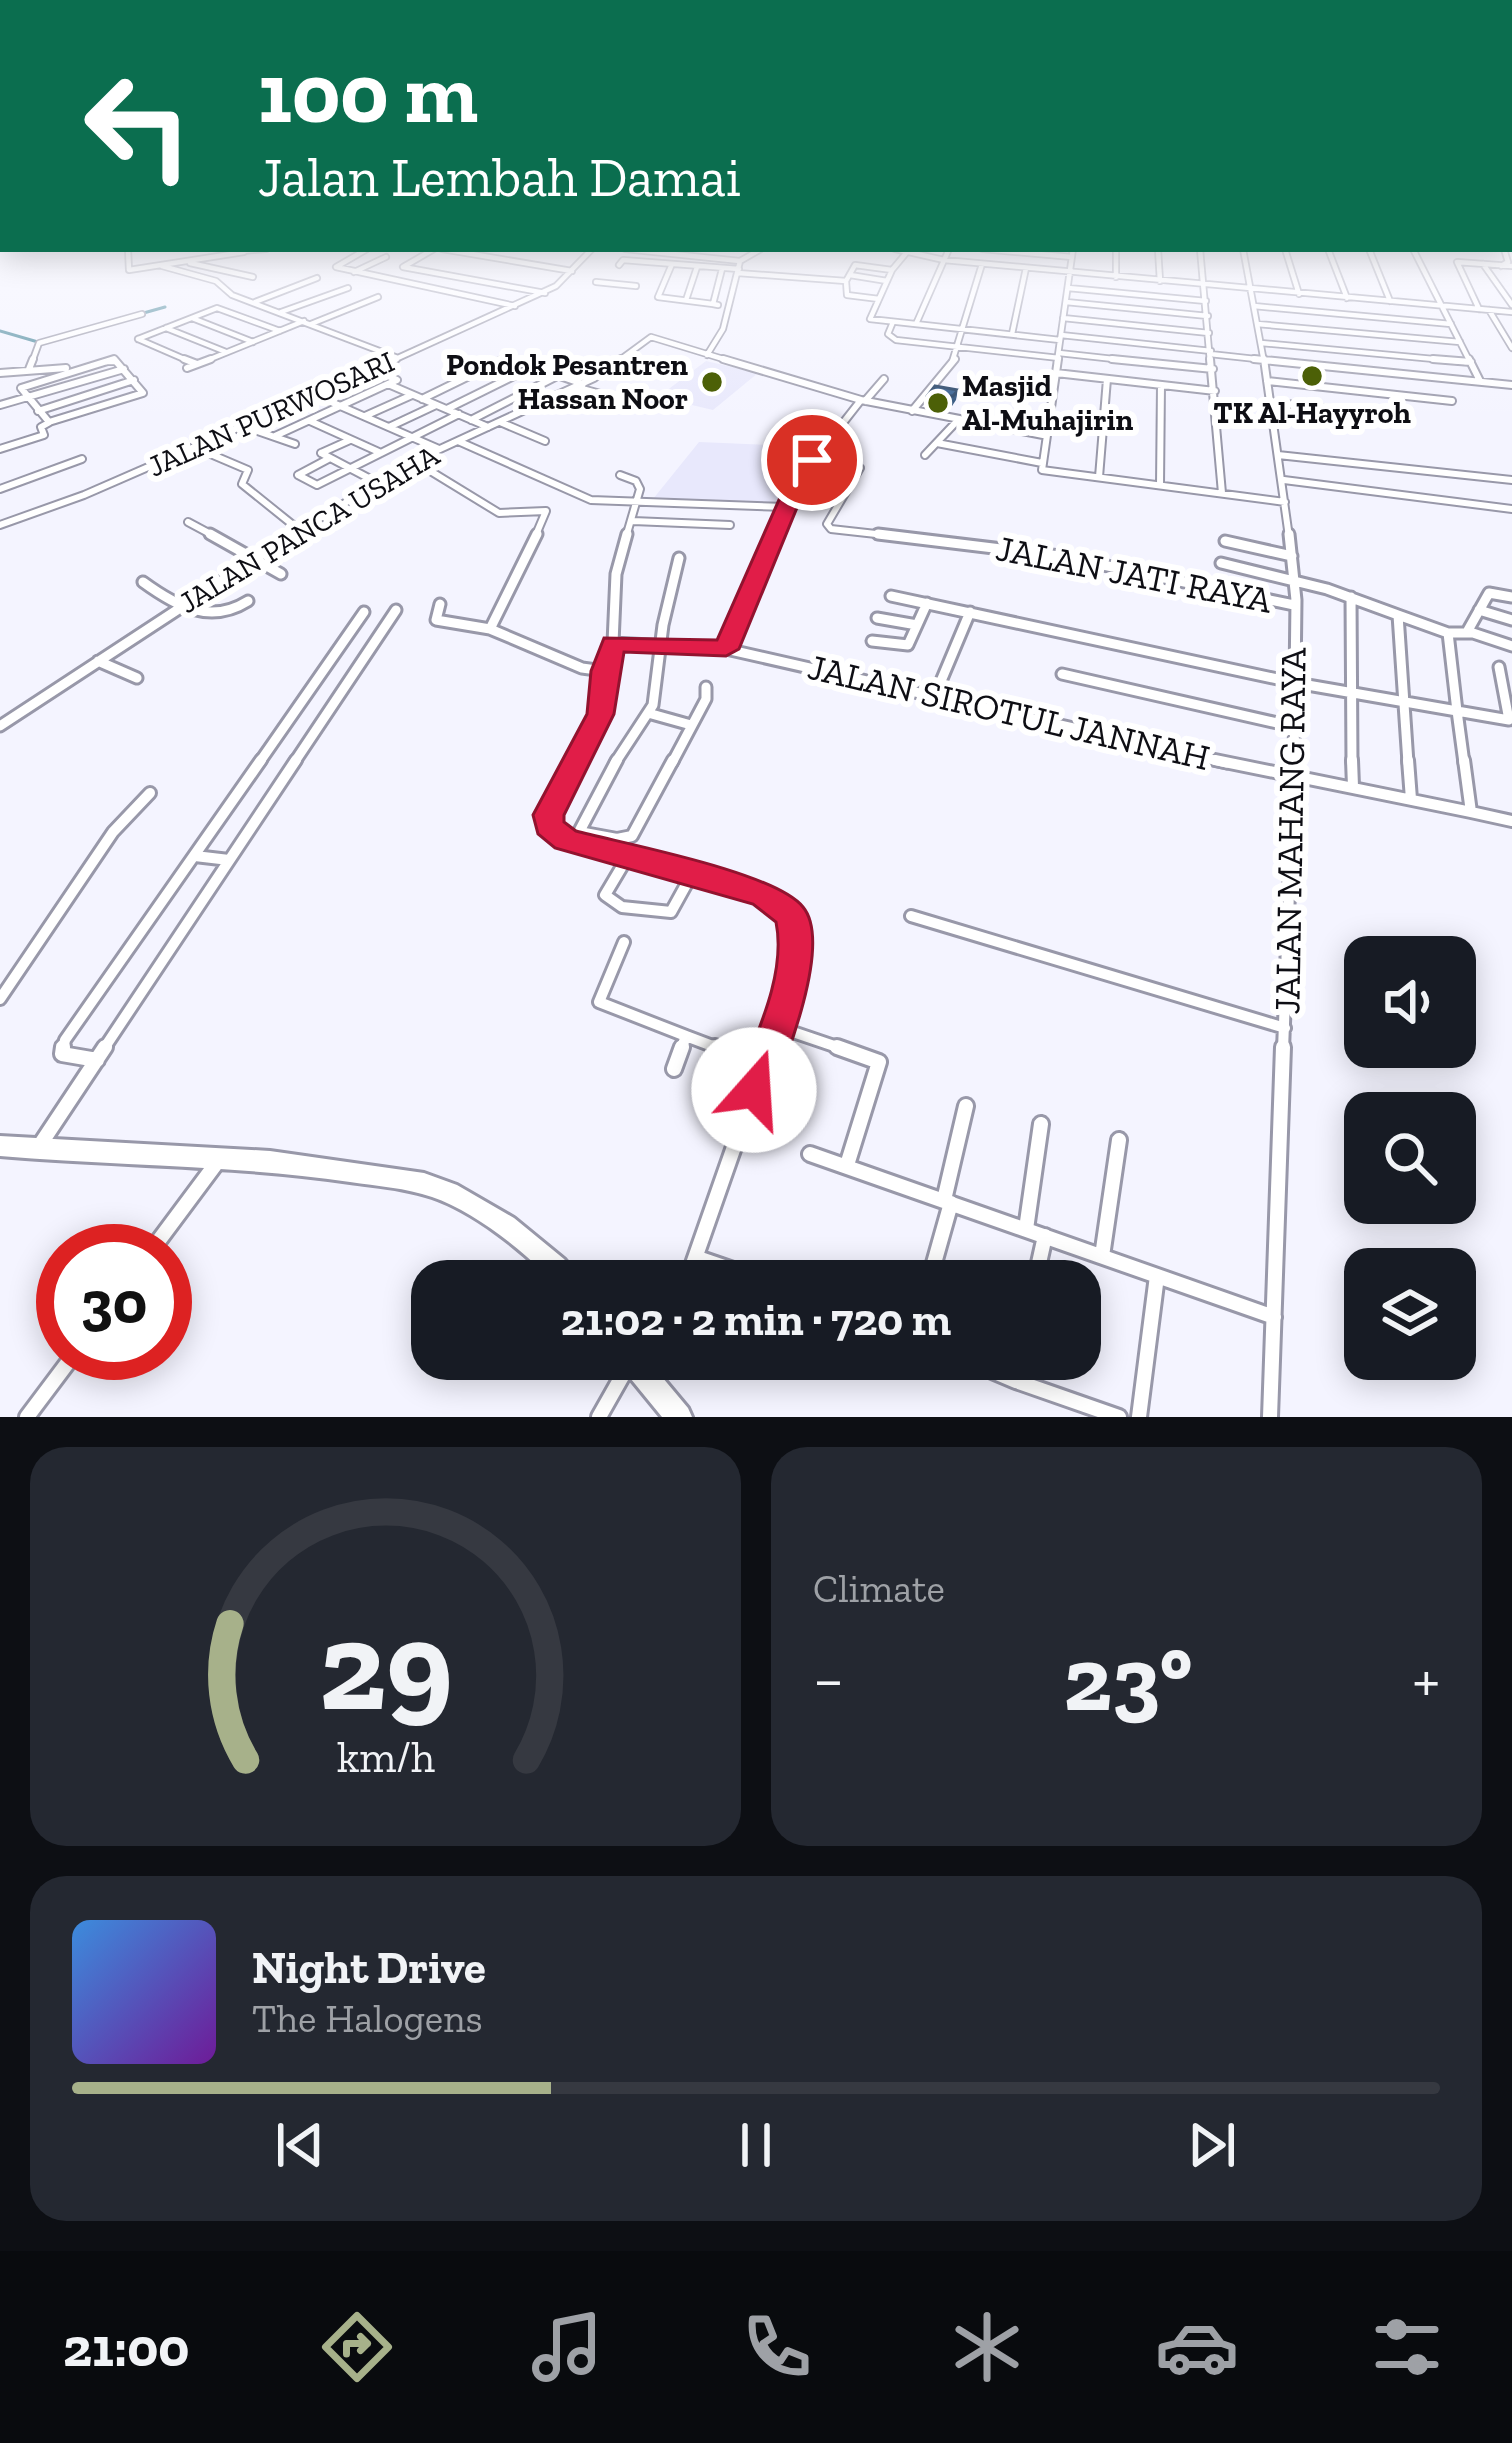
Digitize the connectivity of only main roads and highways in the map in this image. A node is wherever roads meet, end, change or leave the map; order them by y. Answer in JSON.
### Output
{"nodes":[{"id":1,"x":0,"y":1146,"type":"edge"},
{"id":2,"x":549,"y":1260,"type":"edge"},
{"id":3,"x":652,"y":1380,"type":"edge"},
{"id":4,"x":679,"y":1417,"type":"edge"}],
"edges":[{"from":1,"to":2,"type":"highway"},
{"from":3,"to":4,"type":"highway"}]}
